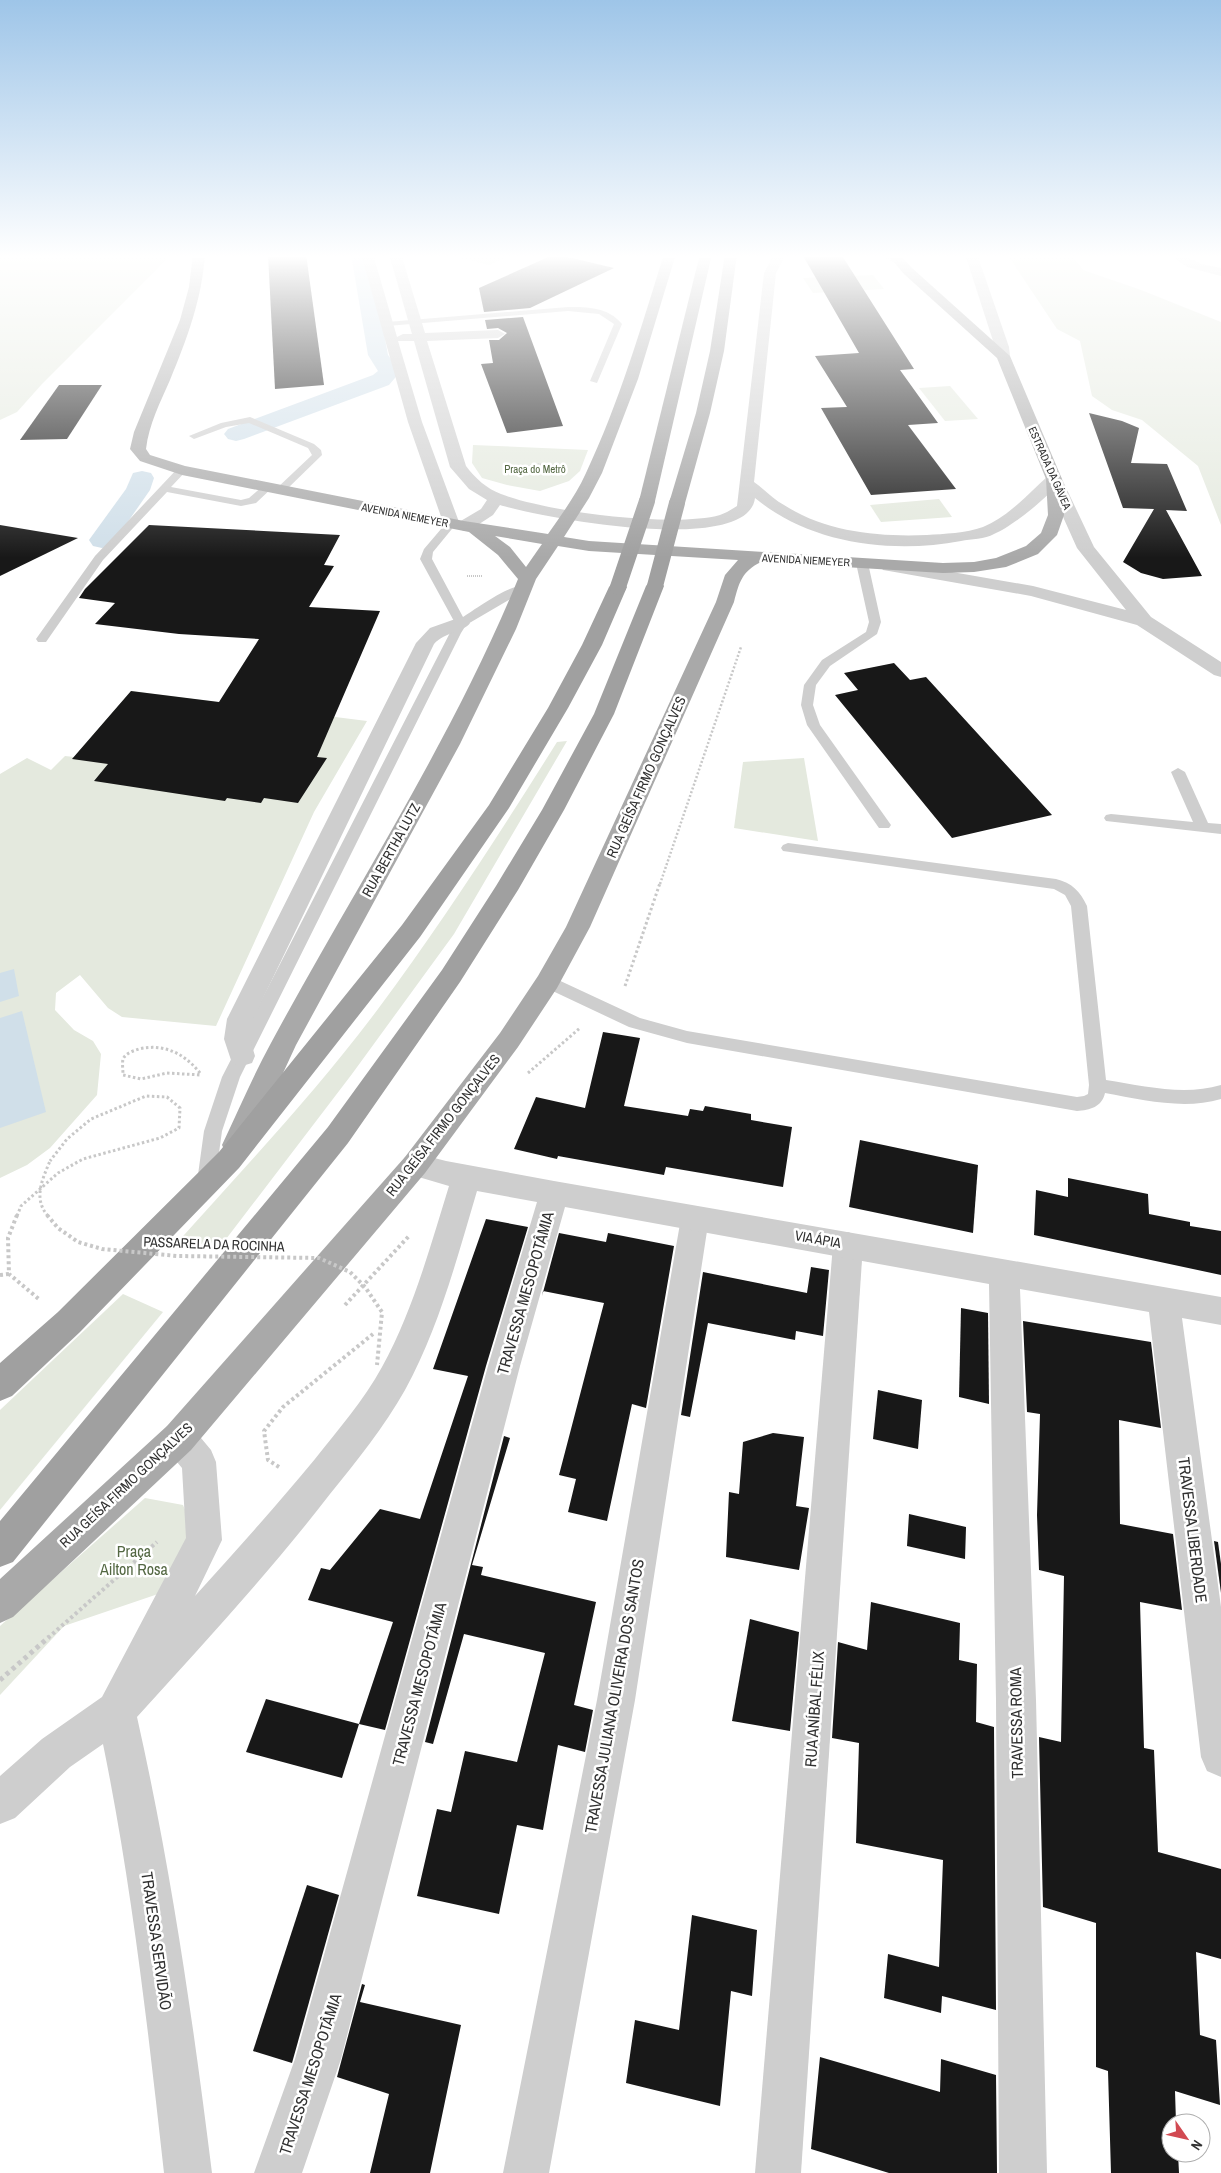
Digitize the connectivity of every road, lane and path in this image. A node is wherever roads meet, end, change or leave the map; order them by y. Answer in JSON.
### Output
{"nodes":[{"id":1,"x":173,"y":355,"type":"edge"},
{"id":2,"x":396,"y":355,"type":"edge"},
{"id":3,"x":425,"y":355,"type":"edge"},
{"id":4,"x":605,"y":355,"type":"edge"},
{"id":5,"x":638,"y":355,"type":"edge"},
{"id":6,"x":682,"y":355,"type":"edge"},
{"id":7,"x":716,"y":355,"type":"edge"},
{"id":8,"x":761,"y":355,"type":"edge"},
{"id":9,"x":1003,"y":356,"type":"edge"},
{"id":10,"x":594,"y":381,"type":"dead end"},
{"id":11,"x":194,"y":436,"type":"dead end"},
{"id":12,"x":568,"y":466,"type":"dead end"},
{"id":13,"x":182,"y":470,"type":"junction"},
{"id":14,"x":1054,"y":479,"type":"junction"},
{"id":15,"x":746,"y":483,"type":"junction"},
{"id":16,"x":275,"y":488,"type":"junction"},
{"id":17,"x":480,"y":489,"type":"junction"},
{"id":18,"x":165,"y":490,"type":"junction"},
{"id":19,"x":496,"y":498,"type":"junction"},
{"id":20,"x":567,"y":516,"type":"junction"},
{"id":21,"x":463,"y":526,"type":"junction"},
{"id":22,"x":551,"y":540,"type":"junction"},
{"id":23,"x":755,"y":558,"type":"junction"},
{"id":24,"x":862,"y":564,"type":"junction"},
{"id":25,"x":884,"y":565,"type":"junction"},
{"id":26,"x":525,"y":583,"type":"junction"},
{"id":27,"x":1144,"y":621,"type":"junction"},
{"id":28,"x":461,"y":624,"type":"junction"},
{"id":29,"x":42,"y":639,"type":"dead end"},
{"id":30,"x":1221,"y":671,"type":"edge"},
{"id":31,"x":1178,"y":772,"type":"dead end"},
{"id":32,"x":1111,"y":818,"type":"dead end"},
{"id":33,"x":884,"y":825,"type":"dead end"},
{"id":34,"x":1203,"y":828,"type":"junction"},
{"id":35,"x":1221,"y":829,"type":"edge"},
{"id":36,"x":788,"y":848,"type":"dead end"},
{"id":37,"x":548,"y":982,"type":"junction"},
{"id":38,"x":177,"y":1052,"type":"dead end"},
{"id":39,"x":242,"y":1056,"type":"joint"},
{"id":40,"x":231,"y":1078,"type":"junction"},
{"id":41,"x":1098,"y":1085,"type":"junction"},
{"id":42,"x":1221,"y":1092,"type":"edge"},
{"id":43,"x":229,"y":1160,"type":"junction"},
{"id":44,"x":415,"y":1165,"type":"junction"},
{"id":45,"x":467,"y":1176,"type":"junction"},
{"id":46,"x":206,"y":1182,"type":"junction"},
{"id":47,"x":554,"y":1193,"type":"junction"},
{"id":48,"x":694,"y":1218,"type":"junction"},
{"id":49,"x":848,"y":1245,"type":"junction"},
{"id":50,"x":1004,"y":1272,"type":"junction"},
{"id":51,"x":9,"y":1274,"type":"junction"},
{"id":52,"x":0,"y":1275,"type":"edge"},
{"id":53,"x":433,"y":1285,"type":"junction"},
{"id":54,"x":1164,"y":1302,"type":"junction"},
{"id":55,"x":1221,"y":1311,"type":"edge"},
{"id":56,"x":69,"y":1322,"type":"junction"},
{"id":57,"x":372,"y":1374,"type":"dead end"},
{"id":58,"x":0,"y":1385,"type":"edge"},
{"id":59,"x":179,"y":1438,"type":"junction"},
{"id":60,"x":283,"y":1469,"type":"dead end"},
{"id":61,"x":0,"y":1549,"type":"edge"},
{"id":62,"x":0,"y":1604,"type":"edge"},
{"id":63,"x":116,"y":1711,"type":"junction"},
{"id":64,"x":1221,"y":1757,"type":"edge"},
{"id":65,"x":0,"y":1803,"type":"edge"},
{"id":66,"x":188,"y":2173,"type":"edge"},
{"id":67,"x":278,"y":2173,"type":"edge"},
{"id":68,"x":526,"y":2173,"type":"edge"},
{"id":69,"x":778,"y":2173,"type":"edge"},
{"id":70,"x":1023,"y":2173,"type":"edge"}],
"edges":[{"from":1,"to":13,"type":"main road","name":"AVENIDA NIEMEYER"},
{"from":2,"to":21,"type":"street"},
{"from":3,"to":17,"type":"street"},
{"from":4,"to":10,"type":"lane"},
{"from":5,"to":20,"type":"main road"},
{"from":6,"to":43,"type":"highway","bridge":true},
{"from":7,"to":61,"type":"highway","bridge":true},
{"from":8,"to":15,"type":"street"},
{"from":9,"to":14,"type":"main road","name":"ESTRADA DA GÁVEA"},
{"from":11,"to":16,"type":"lane"},
{"from":12,"to":17,"type":"path"},
{"from":13,"to":16,"type":"main road","name":"AVENIDA NIEMEYER"},
{"from":13,"to":18,"type":"lane"},
{"from":14,"to":15,"type":"street"},
{"from":14,"to":25,"type":"main road","name":"AVENIDA NIEMEYER"},
{"from":14,"to":27,"type":"street","name":"ESTRADA DA GÁVEA"},
{"from":15,"to":20,"type":"street"},
{"from":16,"to":18,"type":"lane"},
{"from":16,"to":21,"type":"main road","name":"AVENIDA NIEMEYER"},
{"from":17,"to":19,"type":"street"},
{"from":18,"to":29,"type":"lane"},
{"from":19,"to":20,"type":"street"},
{"from":19,"to":21,"type":"street"},
{"from":20,"to":22,"type":"main road"},
{"from":21,"to":22,"type":"main road","name":"AVENIDA NIEMEYER"},
{"from":21,"to":26,"type":"main road"},
{"from":21,"to":28,"type":"lane"},
{"from":22,"to":23,"type":"main road","name":"AVENIDA NIEMEYER"},
{"from":22,"to":26,"type":"main road","name":"RUA BERTHA LUTZ"},
{"from":23,"to":24,"type":"main road","name":"AVENIDA NIEMEYER"},
{"from":23,"to":37,"type":"main road","name":"RUA GEÍSA FIRMO GONÇALVES"},
{"from":24,"to":25,"type":"main road","name":"AVENIDA NIEMEYER"},
{"from":24,"to":33,"type":"lane"},
{"from":25,"to":27,"type":"street","name":"AVENIDA NIEMEYER"},
{"from":26,"to":28,"type":"lane"},
{"from":26,"to":43,"type":"main road","name":"RUA BERTHA LUTZ"},
{"from":27,"to":30,"type":"street","name":"ESTRADA DA GÁVEA"},
{"from":28,"to":39,"type":"street"},
{"from":31,"to":34,"type":"lane"},
{"from":32,"to":34,"type":"lane"},
{"from":34,"to":35,"type":"lane"},
{"from":36,"to":41,"type":"lane"},
{"from":37,"to":41,"type":"lane"},
{"from":37,"to":44,"type":"main road","name":"RUA GEÍSA FIRMO GONÇALVES"},
{"from":38,"to":40,"type":"path"},
{"from":39,"to":40,"type":"lane"},
{"from":40,"to":46,"type":"lane"},
{"from":41,"to":42,"type":"lane"},
{"from":43,"to":46,"type":"highway"},
{"from":44,"to":45,"type":"street","name":"VIA ÁPIA"},
{"from":44,"to":59,"type":"main road","name":"RUA GEÍSA FIRMO GONÇALVES"},
{"from":45,"to":47,"type":"street","name":"VIA ÁPIA"},
{"from":45,"to":53,"type":"street"},
{"from":46,"to":56,"type":"highway"},
{"from":47,"to":48,"type":"street","name":"VIA ÁPIA"},
{"from":47,"to":67,"type":"street","name":"TRAVESSA MESOPOTÂMIA"},
{"from":48,"to":49,"type":"street","name":"VIA ÁPIA"},
{"from":48,"to":68,"type":"street","name":"TRAVESSA JULIANA OLIVEIRA DOS SANTOS"},
{"from":49,"to":50,"type":"street","name":"VIA ÁPIA"},
{"from":49,"to":69,"type":"street","name":"RUA ANÍBAL FÉLIX"},
{"from":50,"to":54,"type":"street","name":"VIA ÁPIA"},
{"from":50,"to":70,"type":"street","name":"TRAVESSA ROMA"},
{"from":51,"to":52,"type":"path"},
{"from":51,"to":56,"type":"path"},
{"from":51,"to":57,"type":"path","name":"PASSARELA DA ROCINHA","bridge":true},
{"from":53,"to":60,"type":"path"},
{"from":53,"to":63,"type":"street"},
{"from":54,"to":55,"type":"street","name":"VIA ÁPIA"},
{"from":54,"to":64,"type":"street","name":"TRAVESSA LIBERDADE"},
{"from":56,"to":58,"type":"highway"},
{"from":59,"to":62,"type":"main road","name":"RUA GEÍSA FIRMO GONÇALVES"},
{"from":59,"to":63,"type":"street"},
{"from":63,"to":65,"type":"street"},
{"from":63,"to":66,"type":"street","name":"TRAVESSA SERVIDÃO"}]}
